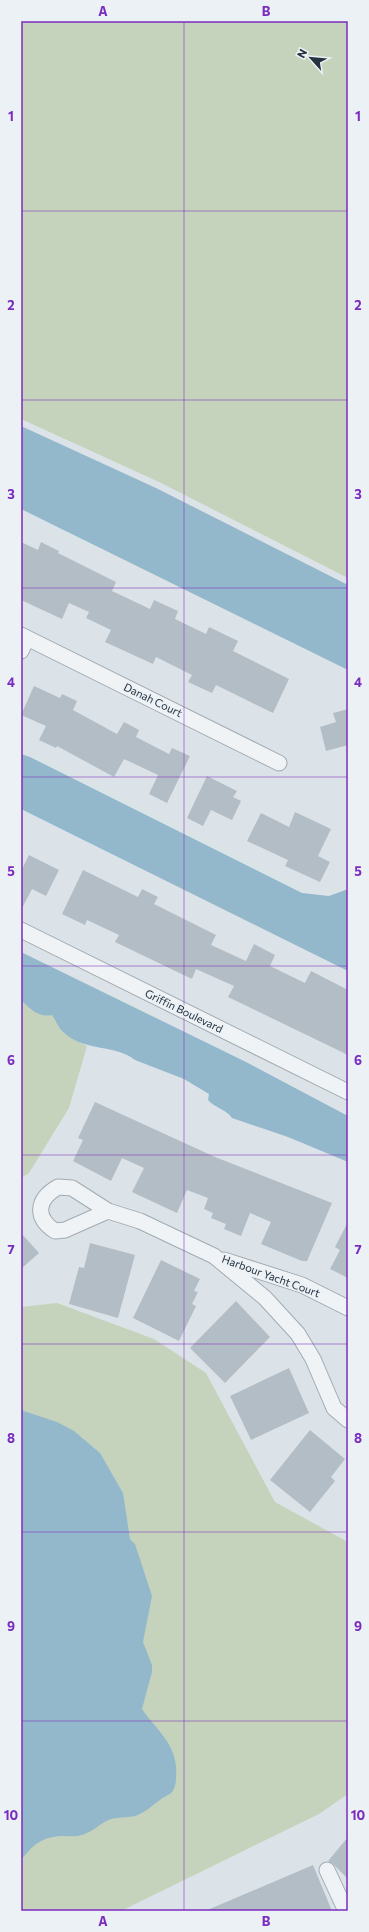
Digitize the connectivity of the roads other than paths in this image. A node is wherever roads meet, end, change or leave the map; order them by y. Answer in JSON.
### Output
{"nodes":[{"id":1,"x":23,"y":641,"type":"edge"},
{"id":2,"x":279,"y":763,"type":"dead end"},
{"id":3,"x":21,"y":930,"type":"edge"},
{"id":4,"x":348,"y":1092,"type":"edge"},
{"id":5,"x":108,"y":1211,"type":"dead end"},
{"id":6,"x":214,"y":1256,"type":"junction"},
{"id":7,"x":348,"y":1308,"type":"edge"},
{"id":8,"x":348,"y":1420,"type":"edge"},
{"id":9,"x":327,"y":1870,"type":"dead end"},
{"id":10,"x":346,"y":1911,"type":"edge"}],
"edges":[{"from":1,"to":2,"type":"street","name":"Danah Court"},
{"from":3,"to":4,"type":"street","name":"Griffin Boulevard"},
{"from":5,"to":6,"type":"street","name":"Harbour Yacht Court"},
{"from":6,"to":7,"type":"street","name":"Harbour Yacht Court"},
{"from":6,"to":8,"type":"street","name":"Harbour Yacht Court"},
{"from":9,"to":10,"type":"street"}]}
